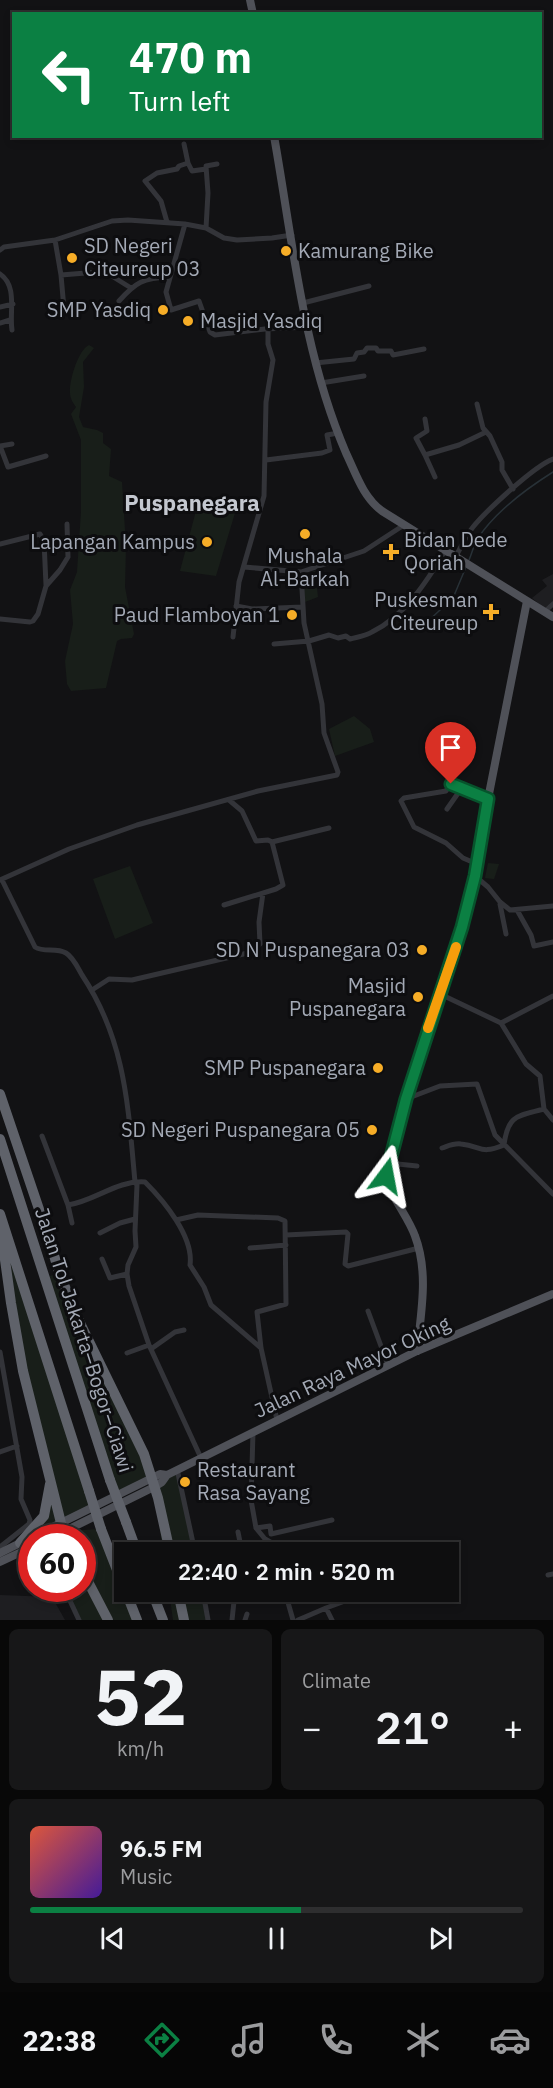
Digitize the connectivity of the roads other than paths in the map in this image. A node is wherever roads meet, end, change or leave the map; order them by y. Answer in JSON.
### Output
{"nodes":[{"id":1,"x":274,"y":138,"type":"edge"},
{"id":2,"x":184,"y":144,"type":"dead end"},
{"id":3,"x":188,"y":163,"type":"junction"},
{"id":4,"x":217,"y":164,"type":"dead end"},
{"id":5,"x":206,"y":169,"type":"junction"},
{"id":6,"x":167,"y":222,"type":"junction"},
{"id":7,"x":185,"y":224,"type":"junction"},
{"id":8,"x":206,"y":228,"type":"junction"},
{"id":9,"x":292,"y":235,"type":"junction"},
{"id":10,"x":55,"y":240,"type":"junction"},
{"id":11,"x":0,"y":250,"type":"edge"},
{"id":12,"x":0,"y":274,"type":"edge"},
{"id":13,"x":61,"y":275,"type":"junction"},
{"id":14,"x":170,"y":277,"type":"junction"},
{"id":15,"x":369,"y":286,"type":"dead end"},
{"id":16,"x":131,"y":288,"type":"junction"},
{"id":17,"x":119,"y":301,"type":"dead end"},
{"id":18,"x":303,"y":303,"type":"junction"},
{"id":19,"x":13,"y":304,"type":"junction"},
{"id":20,"x":0,"y":308,"type":"edge"},
{"id":21,"x":64,"y":309,"type":"dead end"},
{"id":22,"x":10,"y":320,"type":"junction"},
{"id":23,"x":0,"y":323,"type":"edge"},
{"id":24,"x":307,"y":327,"type":"junction"},
{"id":25,"x":268,"y":329,"type":"junction"},
{"id":26,"x":12,"y":330,"type":"dead end"},
{"id":27,"x":424,"y":349,"type":"dead end"},
{"id":28,"x":315,"y":363,"type":"junction"},
{"id":29,"x":364,"y":376,"type":"dead end"},
{"id":30,"x":321,"y":383,"type":"junction"},
{"id":31,"x":477,"y":405,"type":"dead end"},
{"id":32,"x":425,"y":420,"type":"dead end"},
{"id":33,"x":486,"y":432,"type":"junction"},
{"id":34,"x":338,"y":433,"type":"junction"},
{"id":35,"x":12,"y":444,"type":"dead end"},
{"id":36,"x":424,"y":455,"type":"junction"},
{"id":37,"x":46,"y":456,"type":"dead end"},
{"id":38,"x":553,"y":459,"type":"edge"},
{"id":39,"x":266,"y":460,"type":"junction"},
{"id":40,"x":8,"y":467,"type":"junction"},
{"id":41,"x":0,"y":470,"type":"edge"},
{"id":42,"x":435,"y":477,"type":"dead end"},
{"id":43,"x":513,"y":489,"type":"junction"},
{"id":44,"x":68,"y":524,"type":"dead end"},
{"id":45,"x":404,"y":525,"type":"junction"},
{"id":46,"x":0,"y":543,"type":"edge"},
{"id":47,"x":446,"y":550,"type":"junction"},
{"id":48,"x":457,"y":557,"type":"junction"},
{"id":49,"x":244,"y":567,"type":"junction"},
{"id":50,"x":301,"y":572,"type":"junction"},
{"id":51,"x":46,"y":586,"type":"junction"},
{"id":52,"x":527,"y":601,"type":"junction"},
{"id":53,"x":553,"y":604,"type":"edge"},
{"id":54,"x":236,"y":606,"type":"junction"},
{"id":55,"x":302,"y":607,"type":"junction"},
{"id":56,"x":544,"y":612,"type":"junction"},
{"id":57,"x":553,"y":617,"type":"edge"},
{"id":58,"x":0,"y":619,"type":"edge"},
{"id":59,"x":234,"y":637,"type":"dead end"},
{"id":60,"x":309,"y":641,"type":"junction"},
{"id":61,"x":274,"y":644,"type":"dead end"},
{"id":62,"x":461,"y":789,"type":"junction"},
{"id":63,"x":488,"y":799,"type":"junction"},
{"id":64,"x":229,"y":800,"type":"junction"},
{"id":65,"x":447,"y":809,"type":"dead end"},
{"id":66,"x":329,"y":828,"type":"dead end"},
{"id":67,"x":272,"y":842,"type":"junction"},
{"id":68,"x":477,"y":864,"type":"junction"},
{"id":69,"x":475,"y":876,"type":"junction"},
{"id":70,"x":1,"y":880,"type":"edge"},
{"id":71,"x":263,"y":893,"type":"junction"},
{"id":72,"x":500,"y":902,"type":"junction"},
{"id":73,"x":224,"y":905,"type":"dead end"},
{"id":74,"x":553,"y":906,"type":"edge"},
{"id":75,"x":517,"y":910,"type":"junction"},
{"id":76,"x":506,"y":934,"type":"dead end"},
{"id":77,"x":553,"y":942,"type":"edge"},
{"id":78,"x":92,"y":990,"type":"junction"},
{"id":79,"x":441,"y":994,"type":"junction"},
{"id":80,"x":553,"y":996,"type":"edge"},
{"id":81,"x":501,"y":1023,"type":"junction"},
{"id":82,"x":0,"y":1094,"type":"edge"},
{"id":83,"x":406,"y":1099,"type":"junction"},
{"id":84,"x":544,"y":1109,"type":"junction"},
{"id":85,"x":553,"y":1120,"type":"edge"},
{"id":86,"x":42,"y":1136,"type":"dead end"},
{"id":87,"x":0,"y":1139,"type":"edge"},
{"id":88,"x":504,"y":1145,"type":"junction"},
{"id":89,"x":442,"y":1148,"type":"dead end"},
{"id":90,"x":388,"y":1163,"type":"junction"},
{"id":91,"x":417,"y":1166,"type":"dead end"},
{"id":92,"x":135,"y":1182,"type":"junction"},
{"id":93,"x":553,"y":1194,"type":"edge"},
{"id":94,"x":68,"y":1205,"type":"junction"},
{"id":95,"x":0,"y":1215,"type":"edge"},
{"id":96,"x":42,"y":1218,"type":"dead end"},
{"id":97,"x":135,"y":1219,"type":"junction"},
{"id":98,"x":176,"y":1220,"type":"junction"},
{"id":99,"x":72,"y":1223,"type":"dead end"},
{"id":100,"x":0,"y":1224,"type":"edge"},
{"id":101,"x":47,"y":1232,"type":"dead end"},
{"id":102,"x":100,"y":1233,"type":"dead end"},
{"id":103,"x":286,"y":1235,"type":"junction"},
{"id":104,"x":286,"y":1245,"type":"junction"},
{"id":105,"x":250,"y":1248,"type":"dead end"},
{"id":106,"x":419,"y":1248,"type":"junction"},
{"id":107,"x":102,"y":1259,"type":"dead end"},
{"id":108,"x":127,"y":1274,"type":"junction"},
{"id":109,"x":553,"y":1294,"type":"edge"},
{"id":110,"x":368,"y":1311,"type":"dead end"},
{"id":111,"x":184,"y":1330,"type":"dead end"},
{"id":112,"x":150,"y":1347,"type":"junction"},
{"id":113,"x":261,"y":1348,"type":"junction"},
{"id":114,"x":417,"y":1350,"type":"junction"},
{"id":115,"x":0,"y":1352,"type":"edge"},
{"id":116,"x":127,"y":1353,"type":"dead end"},
{"id":117,"x":388,"y":1365,"type":"junction"},
{"id":118,"x":8,"y":1401,"type":"junction"},
{"id":119,"x":0,"y":1403,"type":"edge"},
{"id":120,"x":277,"y":1420,"type":"junction"},
{"id":121,"x":253,"y":1432,"type":"junction"},
{"id":122,"x":17,"y":1446,"type":"junction"},
{"id":123,"x":0,"y":1452,"type":"edge"},
{"id":124,"x":201,"y":1458,"type":"junction"},
{"id":125,"x":177,"y":1469,"type":"junction"},
{"id":126,"x":50,"y":1478,"type":"junction"},
{"id":127,"x":159,"y":1479,"type":"junction"},
{"id":128,"x":332,"y":1521,"type":"dead end"},
{"id":129,"x":37,"y":1524,"type":"edge"},
{"id":130,"x":61,"y":1524,"type":"edge"},
{"id":131,"x":76,"y":1524,"type":"edge"},
{"id":132,"x":256,"y":1528,"type":"junction"},
{"id":133,"x":238,"y":1532,"type":"dead end"},
{"id":134,"x":133,"y":1542,"type":"edge"},
{"id":135,"x":168,"y":1542,"type":"edge"},
{"id":136,"x":193,"y":1542,"type":"edge"},
{"id":137,"x":240,"y":1542,"type":"edge"},
{"id":138,"x":270,"y":1542,"type":"edge"},
{"id":139,"x":18,"y":1544,"type":"edge"},
{"id":140,"x":0,"y":1547,"type":"edge"},
{"id":141,"x":0,"y":1553,"type":"edge"},
{"id":142,"x":18,"y":1554,"type":"edge"},
{"id":143,"x":114,"y":1561,"type":"edge"},
{"id":144,"x":0,"y":1562,"type":"edge"},
{"id":145,"x":96,"y":1597,"type":"edge"},
{"id":146,"x":71,"y":1602,"type":"edge"},
{"id":147,"x":130,"y":1602,"type":"edge"},
{"id":148,"x":156,"y":1602,"type":"edge"},
{"id":149,"x":180,"y":1602,"type":"edge"},
{"id":150,"x":205,"y":1602,"type":"edge"},
{"id":151,"x":234,"y":1602,"type":"edge"},
{"id":152,"x":288,"y":1602,"type":"edge"},
{"id":153,"x":342,"y":1602,"type":"edge"},
{"id":154,"x":326,"y":1608,"type":"junction"},
{"id":155,"x":79,"y":1620,"type":"edge"},
{"id":156,"x":108,"y":1620,"type":"edge"},
{"id":157,"x":137,"y":1620,"type":"edge"},
{"id":158,"x":163,"y":1620,"type":"edge"},
{"id":159,"x":184,"y":1620,"type":"edge"},
{"id":160,"x":208,"y":1620,"type":"edge"},
{"id":161,"x":232,"y":1620,"type":"edge"},
{"id":162,"x":293,"y":1620,"type":"edge"},
{"id":163,"x":298,"y":1620,"type":"edge"},
{"id":164,"x":332,"y":1620,"type":"edge"}],
"edges":[{"from":1,"to":9,"type":"main road"},
{"from":2,"to":3,"type":"street"},
{"from":3,"to":5,"type":"street"},
{"from":3,"to":6,"type":"street"},
{"from":4,"to":5,"type":"street"},
{"from":5,"to":8,"type":"street"},
{"from":6,"to":7,"type":"street"},
{"from":6,"to":10,"type":"street"},
{"from":7,"to":8,"type":"street"},
{"from":7,"to":14,"type":"street"},
{"from":8,"to":9,"type":"street"},
{"from":9,"to":18,"type":"main road"},
{"from":10,"to":11,"type":"street"},
{"from":10,"to":13,"type":"street"},
{"from":12,"to":19,"type":"street"},
{"from":13,"to":16,"type":"street"},
{"from":13,"to":21,"type":"street"},
{"from":14,"to":16,"type":"street"},
{"from":14,"to":25,"type":"street"},
{"from":15,"to":18,"type":"street"},
{"from":16,"to":17,"type":"street"},
{"from":18,"to":24,"type":"main road"},
{"from":19,"to":20,"type":"street"},
{"from":19,"to":22,"type":"street"},
{"from":22,"to":23,"type":"street"},
{"from":22,"to":26,"type":"street"},
{"from":24,"to":25,"type":"street"},
{"from":24,"to":28,"type":"main road"},
{"from":25,"to":39,"type":"street"},
{"from":27,"to":28,"type":"street"},
{"from":28,"to":30,"type":"main road"},
{"from":29,"to":30,"type":"street"},
{"from":30,"to":34,"type":"main road"},
{"from":31,"to":33,"type":"street"},
{"from":32,"to":36,"type":"street"},
{"from":33,"to":36,"type":"street"},
{"from":33,"to":43,"type":"street"},
{"from":34,"to":39,"type":"street"},
{"from":34,"to":45,"type":"main road"},
{"from":35,"to":40,"type":"street"},
{"from":36,"to":42,"type":"street"},
{"from":37,"to":40,"type":"street"},
{"from":38,"to":43,"type":"street"},
{"from":39,"to":49,"type":"street"},
{"from":40,"to":41,"type":"street"},
{"from":43,"to":48,"type":"street"},
{"from":44,"to":51,"type":"street"},
{"from":45,"to":47,"type":"main road"},
{"from":45,"to":50,"type":"street"},
{"from":46,"to":51,"type":"street"},
{"from":47,"to":48,"type":"main road"},
{"from":47,"to":60,"type":"street"},
{"from":48,"to":52,"type":"main road"},
{"from":49,"to":50,"type":"street"},
{"from":49,"to":54,"type":"street"},
{"from":50,"to":55,"type":"street"},
{"from":51,"to":58,"type":"street"},
{"from":52,"to":56,"type":"main road"},
{"from":52,"to":63,"type":"main road"},
{"from":53,"to":56,"type":"street"},
{"from":54,"to":55,"type":"street"},
{"from":54,"to":59,"type":"street"},
{"from":55,"to":60,"type":"street"},
{"from":56,"to":57,"type":"main road"},
{"from":60,"to":61,"type":"street"},
{"from":60,"to":64,"type":"street"},
{"from":62,"to":63,"type":"street"},
{"from":62,"to":65,"type":"street"},
{"from":62,"to":68,"type":"street"},
{"from":63,"to":68,"type":"main road"},
{"from":64,"to":67,"type":"street"},
{"from":64,"to":70,"type":"street"},
{"from":66,"to":67,"type":"street"},
{"from":67,"to":71,"type":"street"},
{"from":68,"to":69,"type":"main road"},
{"from":69,"to":72,"type":"street"},
{"from":69,"to":79,"type":"main road"},
{"from":70,"to":78,"type":"street"},
{"from":71,"to":73,"type":"street"},
{"from":71,"to":78,"type":"street"},
{"from":72,"to":75,"type":"street"},
{"from":72,"to":76,"type":"street"},
{"from":74,"to":75,"type":"street"},
{"from":75,"to":77,"type":"street"},
{"from":78,"to":92,"type":"street"},
{"from":79,"to":81,"type":"street"},
{"from":79,"to":83,"type":"main road"},
{"from":80,"to":81,"type":"street"},
{"from":81,"to":84,"type":"street"},
{"from":82,"to":96,"type":"highway"},
{"from":83,"to":88,"type":"street"},
{"from":83,"to":90,"type":"main road"},
{"from":84,"to":85,"type":"street"},
{"from":84,"to":88,"type":"street"},
{"from":86,"to":94,"type":"street"},
{"from":87,"to":134,"type":"highway","name":"Jalan Tol Jakarta–Bogor–Ciawi","bridge":true},
{"from":88,"to":89,"type":"street"},
{"from":88,"to":93,"type":"street"},
{"from":90,"to":91,"type":"street"},
{"from":90,"to":106,"type":"main road"},
{"from":92,"to":94,"type":"street"},
{"from":92,"to":97,"type":"street"},
{"from":92,"to":98,"type":"street"},
{"from":94,"to":99,"type":"street"},
{"from":95,"to":143,"type":"highway","name":"Jalan Tol Jakarta–Bogor–Ciawi","bridge":true},
{"from":97,"to":102,"type":"street"},
{"from":97,"to":108,"type":"street"},
{"from":98,"to":103,"type":"street"},
{"from":98,"to":113,"type":"street"},
{"from":100,"to":126,"type":"highway"},
{"from":101,"to":127,"type":"highway"},
{"from":103,"to":104,"type":"street"},
{"from":103,"to":106,"type":"street"},
{"from":104,"to":105,"type":"street"},
{"from":104,"to":113,"type":"street"},
{"from":106,"to":114,"type":"main road"},
{"from":107,"to":108,"type":"street"},
{"from":108,"to":112,"type":"street"},
{"from":109,"to":114,"type":"main road","name":"Jalan Raya Mayor Oking"},
{"from":110,"to":117,"type":"street"},
{"from":111,"to":112,"type":"street"},
{"from":112,"to":116,"type":"street"},
{"from":112,"to":124,"type":"street"},
{"from":113,"to":120,"type":"street"},
{"from":114,"to":117,"type":"main road","name":"Jalan Raya Mayor Oking"},
{"from":115,"to":118,"type":"street"},
{"from":117,"to":120,"type":"main road","name":"Jalan Raya Mayor Oking"},
{"from":118,"to":119,"type":"street"},
{"from":118,"to":122,"type":"street"},
{"from":120,"to":121,"type":"main road","name":"Jalan Raya Mayor Oking"},
{"from":121,"to":124,"type":"main road","name":"Jalan Raya Mayor Oking"},
{"from":121,"to":132,"type":"street"},
{"from":122,"to":123,"type":"street"},
{"from":122,"to":140,"type":"street"},
{"from":124,"to":125,"type":"main road","name":"Jalan Raya Mayor Oking"},
{"from":125,"to":127,"type":"main road","name":"Jalan Raya Mayor Oking"},
{"from":125,"to":136,"type":"street"},
{"from":126,"to":129,"type":"highway"},
{"from":126,"to":130,"type":"highway"},
{"from":127,"to":131,"type":"main road","name":"Jalan Raya Mayor Oking"},
{"from":127,"to":135,"type":"highway"},
{"from":128,"to":132,"type":"street"},
{"from":132,"to":138,"type":"street"},
{"from":133,"to":137,"type":"street"},
{"from":139,"to":141,"type":"main road","name":"Jalan Raya Mayor Oking"},
{"from":142,"to":144,"type":"main road"},
{"from":145,"to":156,"type":"highway"},
{"from":146,"to":155,"type":"street"},
{"from":147,"to":157,"type":"highway","name":"Jalan Tol Jakarta–Bogor–Ciawi"},
{"from":148,"to":158,"type":"highway"},
{"from":149,"to":159,"type":"highway"},
{"from":150,"to":160,"type":"street"},
{"from":151,"to":161,"type":"street"},
{"from":152,"to":162,"type":"street"},
{"from":153,"to":154,"type":"street"},
{"from":154,"to":163,"type":"street"},
{"from":154,"to":164,"type":"street"}]}
